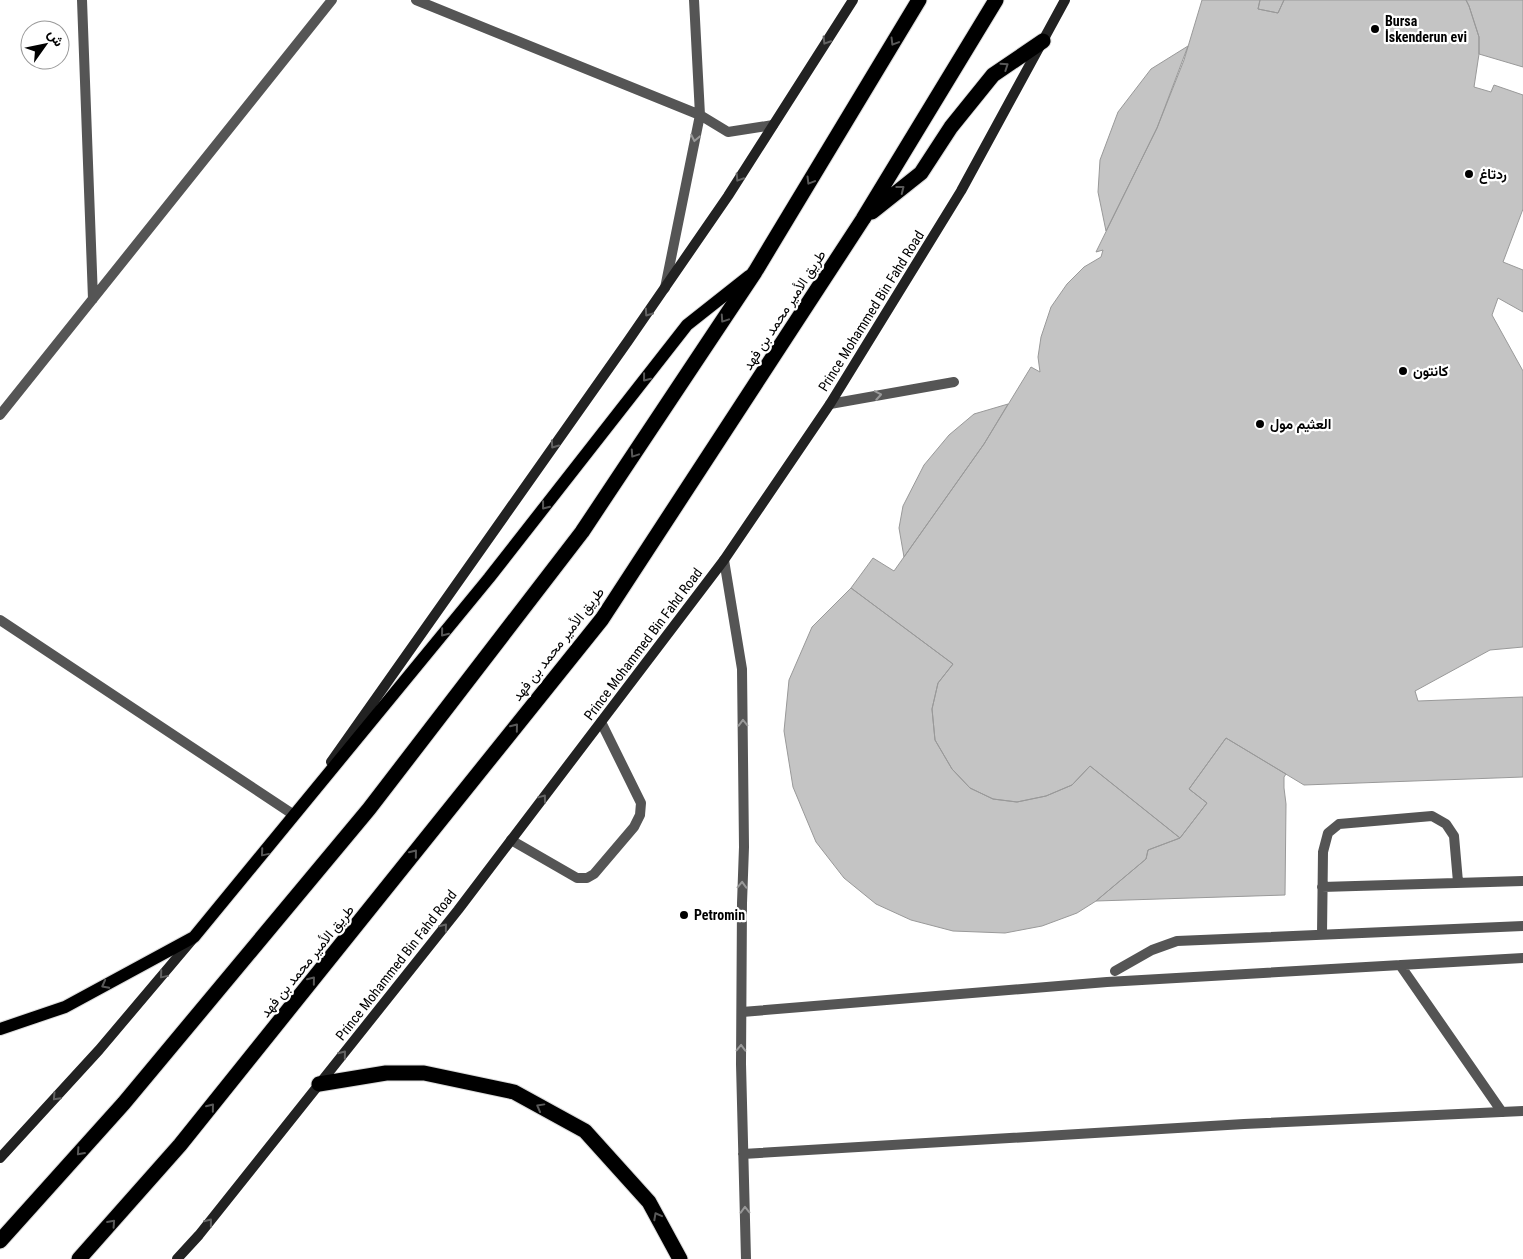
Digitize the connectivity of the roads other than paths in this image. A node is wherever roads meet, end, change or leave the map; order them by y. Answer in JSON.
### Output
{"nodes":[{"id":1,"x":82,"y":0,"type":"edge"},
{"id":2,"x":332,"y":0,"type":"edge"},
{"id":3,"x":416,"y":0,"type":"edge"},
{"id":4,"x":694,"y":0,"type":"edge"},
{"id":5,"x":853,"y":0,"type":"edge"},
{"id":6,"x":919,"y":0,"type":"edge"},
{"id":7,"x":996,"y":0,"type":"edge"},
{"id":8,"x":1065,"y":0,"type":"edge"},
{"id":9,"x":1043,"y":41,"type":"junction"},
{"id":10,"x":700,"y":116,"type":"junction"},
{"id":11,"x":773,"y":125,"type":"junction"},
{"id":12,"x":863,"y":219,"type":"junction"},
{"id":13,"x":755,"y":272,"type":"junction"},
{"id":14,"x":665,"y":288,"type":"junction"},
{"id":15,"x":93,"y":299,"type":"junction"},
{"id":16,"x":954,"y":382,"type":"dead end"},
{"id":17,"x":830,"y":404,"type":"junction"},
{"id":18,"x":0,"y":415,"type":"edge"},
{"id":19,"x":724,"y":560,"type":"junction"},
{"id":20,"x":0,"y":620,"type":"edge"},
{"id":21,"x":601,"y":722,"type":"junction"},
{"id":22,"x":294,"y":815,"type":"junction"},
{"id":23,"x":511,"y":840,"type":"junction"},
{"id":24,"x":1523,"y":881,"type":"edge"},
{"id":25,"x":1458,"y":882,"type":"junction"},
{"id":26,"x":1322,"y":887,"type":"junction"},
{"id":27,"x":1523,"y":926,"type":"edge"},
{"id":28,"x":1322,"y":934,"type":"junction"},
{"id":29,"x":194,"y":937,"type":"junction"},
{"id":30,"x":1523,"y":958,"type":"edge"},
{"id":31,"x":1400,"y":965,"type":"junction"},
{"id":32,"x":1115,"y":971,"type":"dead end"},
{"id":33,"x":742,"y":1012,"type":"junction"},
{"id":34,"x":0,"y":1029,"type":"edge"},
{"id":35,"x":319,"y":1084,"type":"junction"},
{"id":36,"x":1523,"y":1111,"type":"edge"},
{"id":37,"x":1502,"y":1112,"type":"junction"},
{"id":38,"x":743,"y":1154,"type":"junction"},
{"id":39,"x":0,"y":1158,"type":"edge"},
{"id":40,"x":0,"y":1242,"type":"edge"},
{"id":41,"x":79,"y":1259,"type":"edge"},
{"id":42,"x":177,"y":1259,"type":"edge"},
{"id":43,"x":680,"y":1259,"type":"edge"},
{"id":44,"x":746,"y":1259,"type":"edge"}],
"edges":[{"from":1,"to":15,"type":"street"},
{"from":2,"to":15,"type":"street"},
{"from":3,"to":10,"type":"street"},
{"from":4,"to":10,"type":"street"},
{"from":5,"to":11,"type":"main road","one_way":true},
{"from":6,"to":13,"type":"highway","one_way":true},
{"from":7,"to":12,"type":"highway","name":"طريق الأمير محمد بن فهد"},
{"from":8,"to":9,"type":"main road","name":"Prince Mohammed Bin Fahd Road"},
{"from":12,"to":9,"type":"highway","one_way":true},
{"from":9,"to":17,"type":"main road","name":"Prince Mohammed Bin Fahd Road"},
{"from":10,"to":11,"type":"street"},
{"from":10,"to":14,"type":"street","one_way":true},
{"from":11,"to":14,"type":"main road","one_way":true},
{"from":41,"to":12,"type":"highway","name":"طريق الأمير محمد بن فهد","one_way":true},
{"from":13,"to":22,"type":"main road","one_way":true},
{"from":13,"to":40,"type":"highway","one_way":true},
{"from":14,"to":22,"type":"main road","one_way":true},
{"from":15,"to":18,"type":"street"},
{"from":17,"to":16,"type":"street","one_way":true},
{"from":17,"to":19,"type":"main road","name":"Prince Mohammed Bin Fahd Road"},
{"from":19,"to":21,"type":"main road","name":"Prince Mohammed Bin Fahd Road"},
{"from":33,"to":19,"type":"street","one_way":true},
{"from":20,"to":22,"type":"street"},
{"from":23,"to":21,"type":"main road","name":"Prince Mohammed Bin Fahd Road","one_way":true},
{"from":21,"to":23,"type":"street"},
{"from":22,"to":29,"type":"main road","one_way":true},
{"from":35,"to":23,"type":"main road","name":"Prince Mohammed Bin Fahd Road","one_way":true},
{"from":24,"to":25,"type":"street"},
{"from":25,"to":26,"type":"street"},
{"from":25,"to":26,"type":"street"},
{"from":26,"to":28,"type":"street"},
{"from":27,"to":28,"type":"street"},
{"from":28,"to":32,"type":"street"},
{"from":29,"to":34,"type":"main road","one_way":true},
{"from":29,"to":39,"type":"main road","one_way":true},
{"from":30,"to":31,"type":"street"},
{"from":31,"to":33,"type":"street"},
{"from":31,"to":37,"type":"street"},
{"from":38,"to":33,"type":"street","one_way":true},
{"from":42,"to":35,"type":"main road","name":"Prince Mohammed Bin Fahd Road","one_way":true},
{"from":43,"to":35,"type":"highway","one_way":true},
{"from":36,"to":37,"type":"street"},
{"from":37,"to":38,"type":"street"},
{"from":44,"to":38,"type":"street","one_way":true}]}
